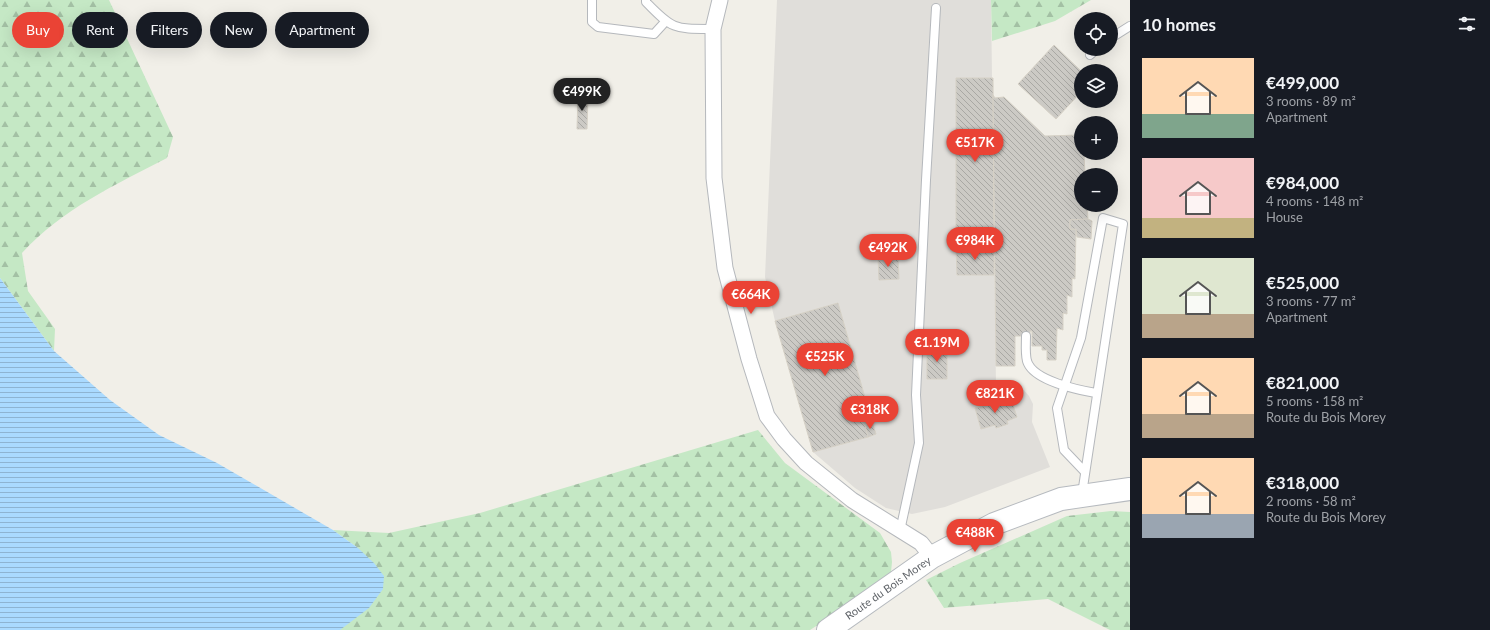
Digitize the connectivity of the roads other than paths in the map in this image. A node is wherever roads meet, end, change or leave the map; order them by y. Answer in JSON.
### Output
{"nodes":[{"id":1,"x":592,"y":0,"type":"edge"},
{"id":2,"x":646,"y":0,"type":"edge"},
{"id":3,"x":720,"y":0,"type":"edge"},
{"id":4,"x":936,"y":8,"type":"dead end"},
{"id":5,"x":665,"y":22,"type":"junction"},
{"id":6,"x":1130,"y":26,"type":"edge"},
{"id":7,"x":712,"y":29,"type":"junction"},
{"id":8,"x":1118,"y":34,"type":"edge"},
{"id":9,"x":1026,"y":336,"type":"dead end"},
{"id":10,"x":1064,"y":386,"type":"junction"},
{"id":11,"x":1096,"y":393,"type":"junction"},
{"id":12,"x":1085,"y":472,"type":"junction"},
{"id":13,"x":1126,"y":488,"type":"edge"},
{"id":14,"x":1082,"y":495,"type":"junction"},
{"id":15,"x":900,"y":532,"type":"junction"},
{"id":16,"x":932,"y":557,"type":"junction"},
{"id":17,"x":828,"y":630,"type":"edge"}],
"edges":[{"from":1,"to":5,"type":"lane"},
{"from":2,"to":5,"type":"lane"},
{"from":3,"to":7,"type":"street"},
{"from":4,"to":15,"type":"lane"},
{"from":5,"to":7,"type":"lane"},
{"from":6,"to":8,"type":"lane"},
{"from":7,"to":15,"type":"street"},
{"from":9,"to":10,"type":"lane"},
{"from":10,"to":11,"type":"lane"},
{"from":10,"to":11,"type":"lane"},
{"from":10,"to":12,"type":"lane"},
{"from":11,"to":12,"type":"lane"},
{"from":12,"to":14,"type":"lane"},
{"from":13,"to":14,"type":"street","name":"Route du Bois Morey"},
{"from":14,"to":16,"type":"street","name":"Route du Bois Morey"},
{"from":15,"to":16,"type":"street"},
{"from":16,"to":17,"type":"street","name":"Route du Bois Morey"}]}
